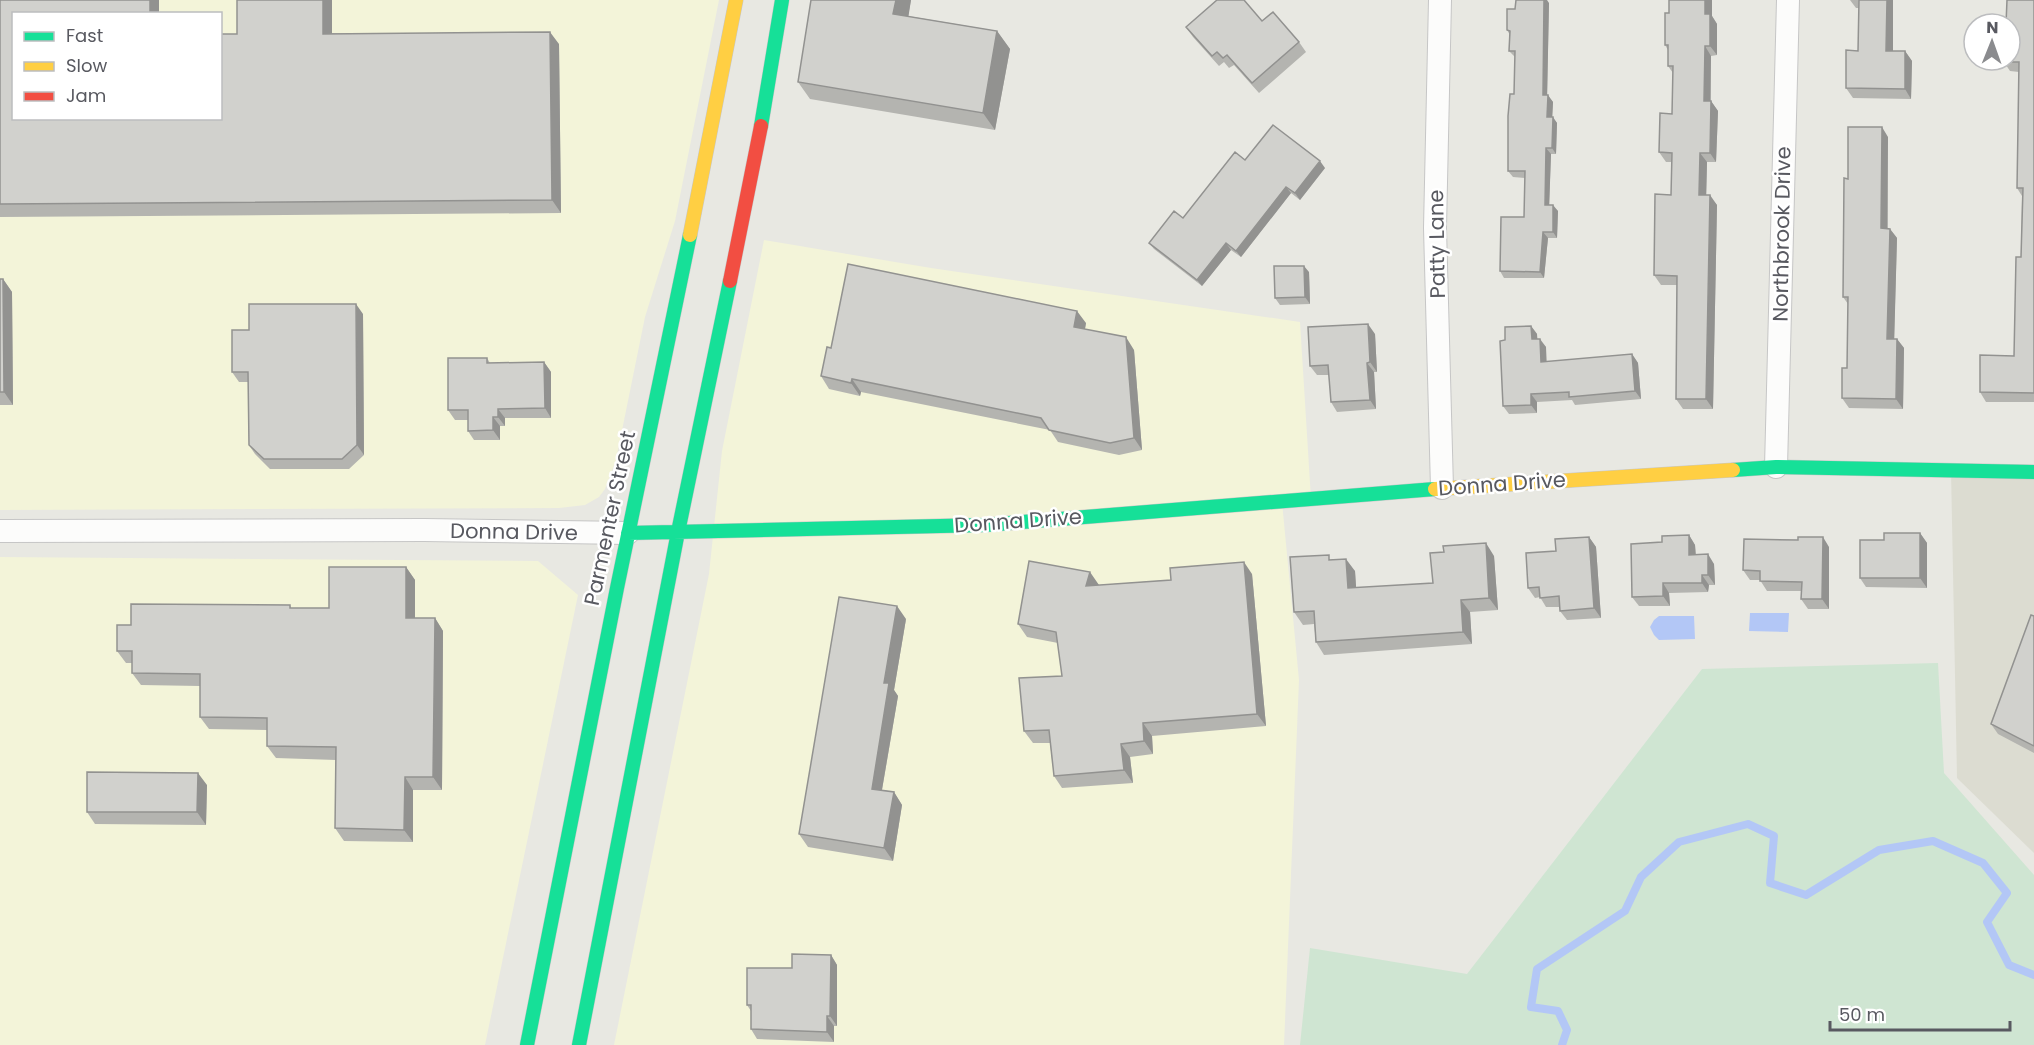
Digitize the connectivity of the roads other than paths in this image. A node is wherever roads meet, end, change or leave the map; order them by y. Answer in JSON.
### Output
{"nodes":[{"id":1,"x":736,"y":0,"type":"edge"},
{"id":2,"x":782,"y":0,"type":"edge"},
{"id":3,"x":1440,"y":0,"type":"edge"},
{"id":4,"x":1788,"y":0,"type":"edge"},
{"id":5,"x":1776,"y":467,"type":"junction"},
{"id":6,"x":2034,"y":472,"type":"edge"},
{"id":7,"x":1442,"y":488,"type":"junction"},
{"id":8,"x":0,"y":531,"type":"edge"},
{"id":9,"x":678,"y":532,"type":"junction"},
{"id":10,"x":628,"y":533,"type":"junction"},
{"id":11,"x":527,"y":1045,"type":"edge"},
{"id":12,"x":579,"y":1045,"type":"edge"}],
"edges":[{"from":1,"to":10,"type":"street","name":"Parmenter Street"},
{"from":2,"to":9,"type":"street"},
{"from":3,"to":7,"type":"street","name":"Patty Lane"},
{"from":4,"to":5,"type":"street","name":"Northbrook Drive"},
{"from":5,"to":6,"type":"street","name":"Donna Drive"},
{"from":5,"to":7,"type":"street","name":"Donna Drive"},
{"from":7,"to":9,"type":"street","name":"Donna Drive"},
{"from":8,"to":10,"type":"street","name":"Donna Drive"},
{"from":9,"to":10,"type":"street","name":"Donna Drive"},
{"from":9,"to":12,"type":"street"},
{"from":10,"to":11,"type":"street","name":"Parmenter Street"}]}
